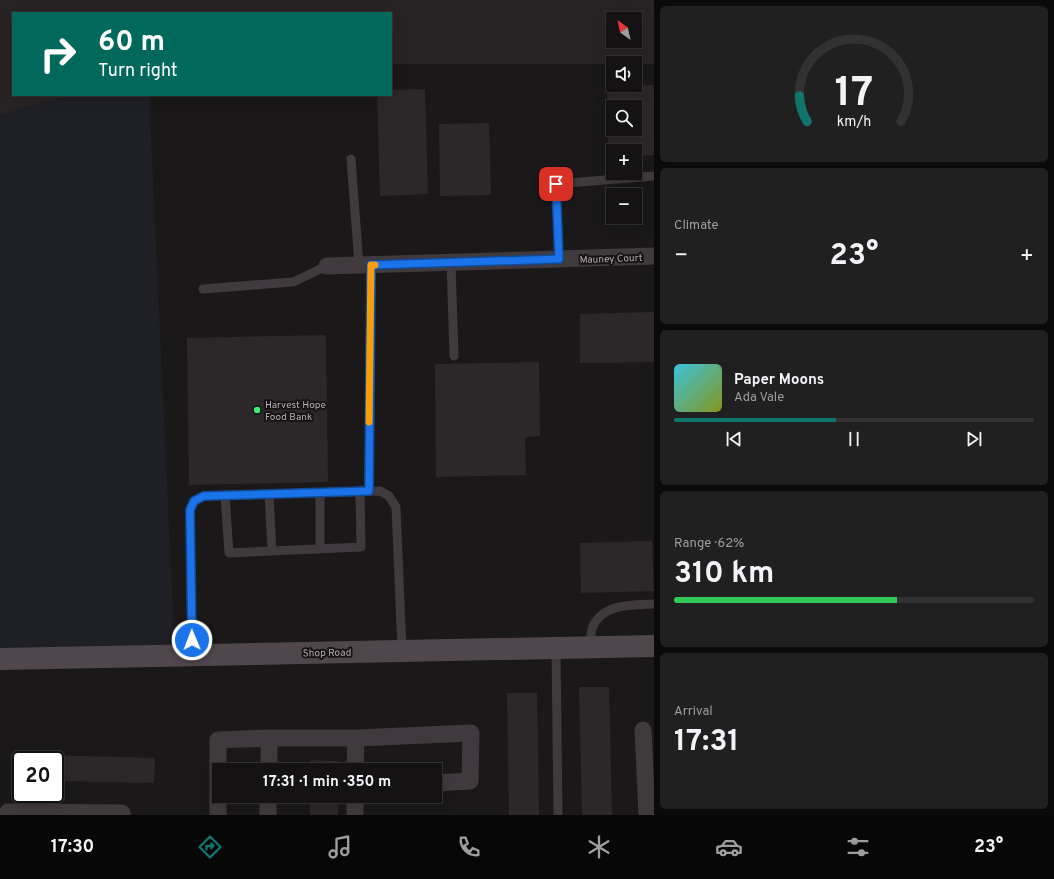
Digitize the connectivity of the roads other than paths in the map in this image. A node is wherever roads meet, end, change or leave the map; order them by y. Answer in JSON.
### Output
{"nodes":[{"id":1,"x":351,"y":159,"type":"dead end"},
{"id":2,"x":654,"y":176,"type":"edge"},
{"id":3,"x":654,"y":256,"type":"edge"},
{"id":4,"x":559,"y":259,"type":"junction"},
{"id":5,"x":450,"y":263,"type":"junction"},
{"id":6,"x":365,"y":265,"type":"junction"},
{"id":7,"x":327,"y":266,"type":"joint"},
{"id":8,"x":203,"y":289,"type":"dead end"},
{"id":9,"x":454,"y":356,"type":"dead end"},
{"id":10,"x":364,"y":492,"type":"junction"},
{"id":11,"x":320,"y":493,"type":"junction"},
{"id":12,"x":269,"y":494,"type":"junction"},
{"id":13,"x":225,"y":495,"type":"junction"},
{"id":14,"x":320,"y":549,"type":"junction"},
{"id":15,"x":272,"y":551,"type":"junction"},
{"id":16,"x":654,"y":604,"type":"edge"},
{"id":17,"x":654,"y":646,"type":"edge"},
{"id":18,"x":590,"y":647,"type":"junction"},
{"id":19,"x":556,"y":648,"type":"junction"},
{"id":20,"x":402,"y":651,"type":"junction"},
{"id":21,"x":192,"y":655,"type":"junction"},
{"id":22,"x":0,"y":659,"type":"edge"},
{"id":23,"x":648,"y":730,"type":"edge"},
{"id":24,"x":269,"y":738,"type":"junction"},
{"id":25,"x":356,"y":738,"type":"junction"},
{"id":26,"x":269,"y":763,"type":"edge"},
{"id":27,"x":356,"y":763,"type":"edge"},
{"id":28,"x":650,"y":776,"type":"edge"},
{"id":29,"x":442,"y":783,"type":"edge"},
{"id":30,"x":268,"y":803,"type":"edge"},
{"id":31,"x":355,"y":803,"type":"edge"},
{"id":32,"x":8,"y":815,"type":"edge"},
{"id":33,"x":122,"y":815,"type":"edge"},
{"id":34,"x":218,"y":815,"type":"edge"},
{"id":35,"x":268,"y":815,"type":"edge"},
{"id":36,"x":355,"y":815,"type":"edge"},
{"id":37,"x":558,"y":815,"type":"edge"},
{"id":38,"x":647,"y":815,"type":"edge"}],
"edges":[{"from":1,"to":6,"type":"lane"},
{"from":2,"to":4,"type":"lane"},
{"from":3,"to":4,"type":"street","name":"Mauney Court"},
{"from":4,"to":5,"type":"street","name":"Mauney Court"},
{"from":5,"to":6,"type":"street","name":"Mauney Court"},
{"from":5,"to":9,"type":"lane"},
{"from":6,"to":7,"type":"street","name":"Mauney Court"},
{"from":6,"to":10,"type":"lane"},
{"from":7,"to":8,"type":"lane"},
{"from":10,"to":11,"type":"lane"},
{"from":10,"to":14,"type":"lane"},
{"from":10,"to":20,"type":"lane"},
{"from":11,"to":12,"type":"lane"},
{"from":11,"to":14,"type":"lane"},
{"from":12,"to":13,"type":"lane"},
{"from":12,"to":15,"type":"lane"},
{"from":13,"to":15,"type":"lane"},
{"from":13,"to":21,"type":"lane"},
{"from":14,"to":15,"type":"lane"},
{"from":16,"to":18,"type":"lane"},
{"from":17,"to":18,"type":"street","name":"Shop Road"},
{"from":18,"to":19,"type":"street","name":"Shop Road"},
{"from":19,"to":20,"type":"street","name":"Shop Road"},
{"from":19,"to":37,"type":"lane"},
{"from":20,"to":21,"type":"street","name":"Shop Road"},
{"from":21,"to":22,"type":"street","name":"Shop Road"},
{"from":23,"to":28,"type":"street"},
{"from":24,"to":25,"type":"street"},
{"from":24,"to":26,"type":"street"},
{"from":24,"to":34,"type":"street"},
{"from":25,"to":27,"type":"street"},
{"from":25,"to":29,"type":"street"},
{"from":28,"to":38,"type":"street"},
{"from":30,"to":35,"type":"street"},
{"from":31,"to":36,"type":"street"},
{"from":32,"to":33,"type":"street"}]}
